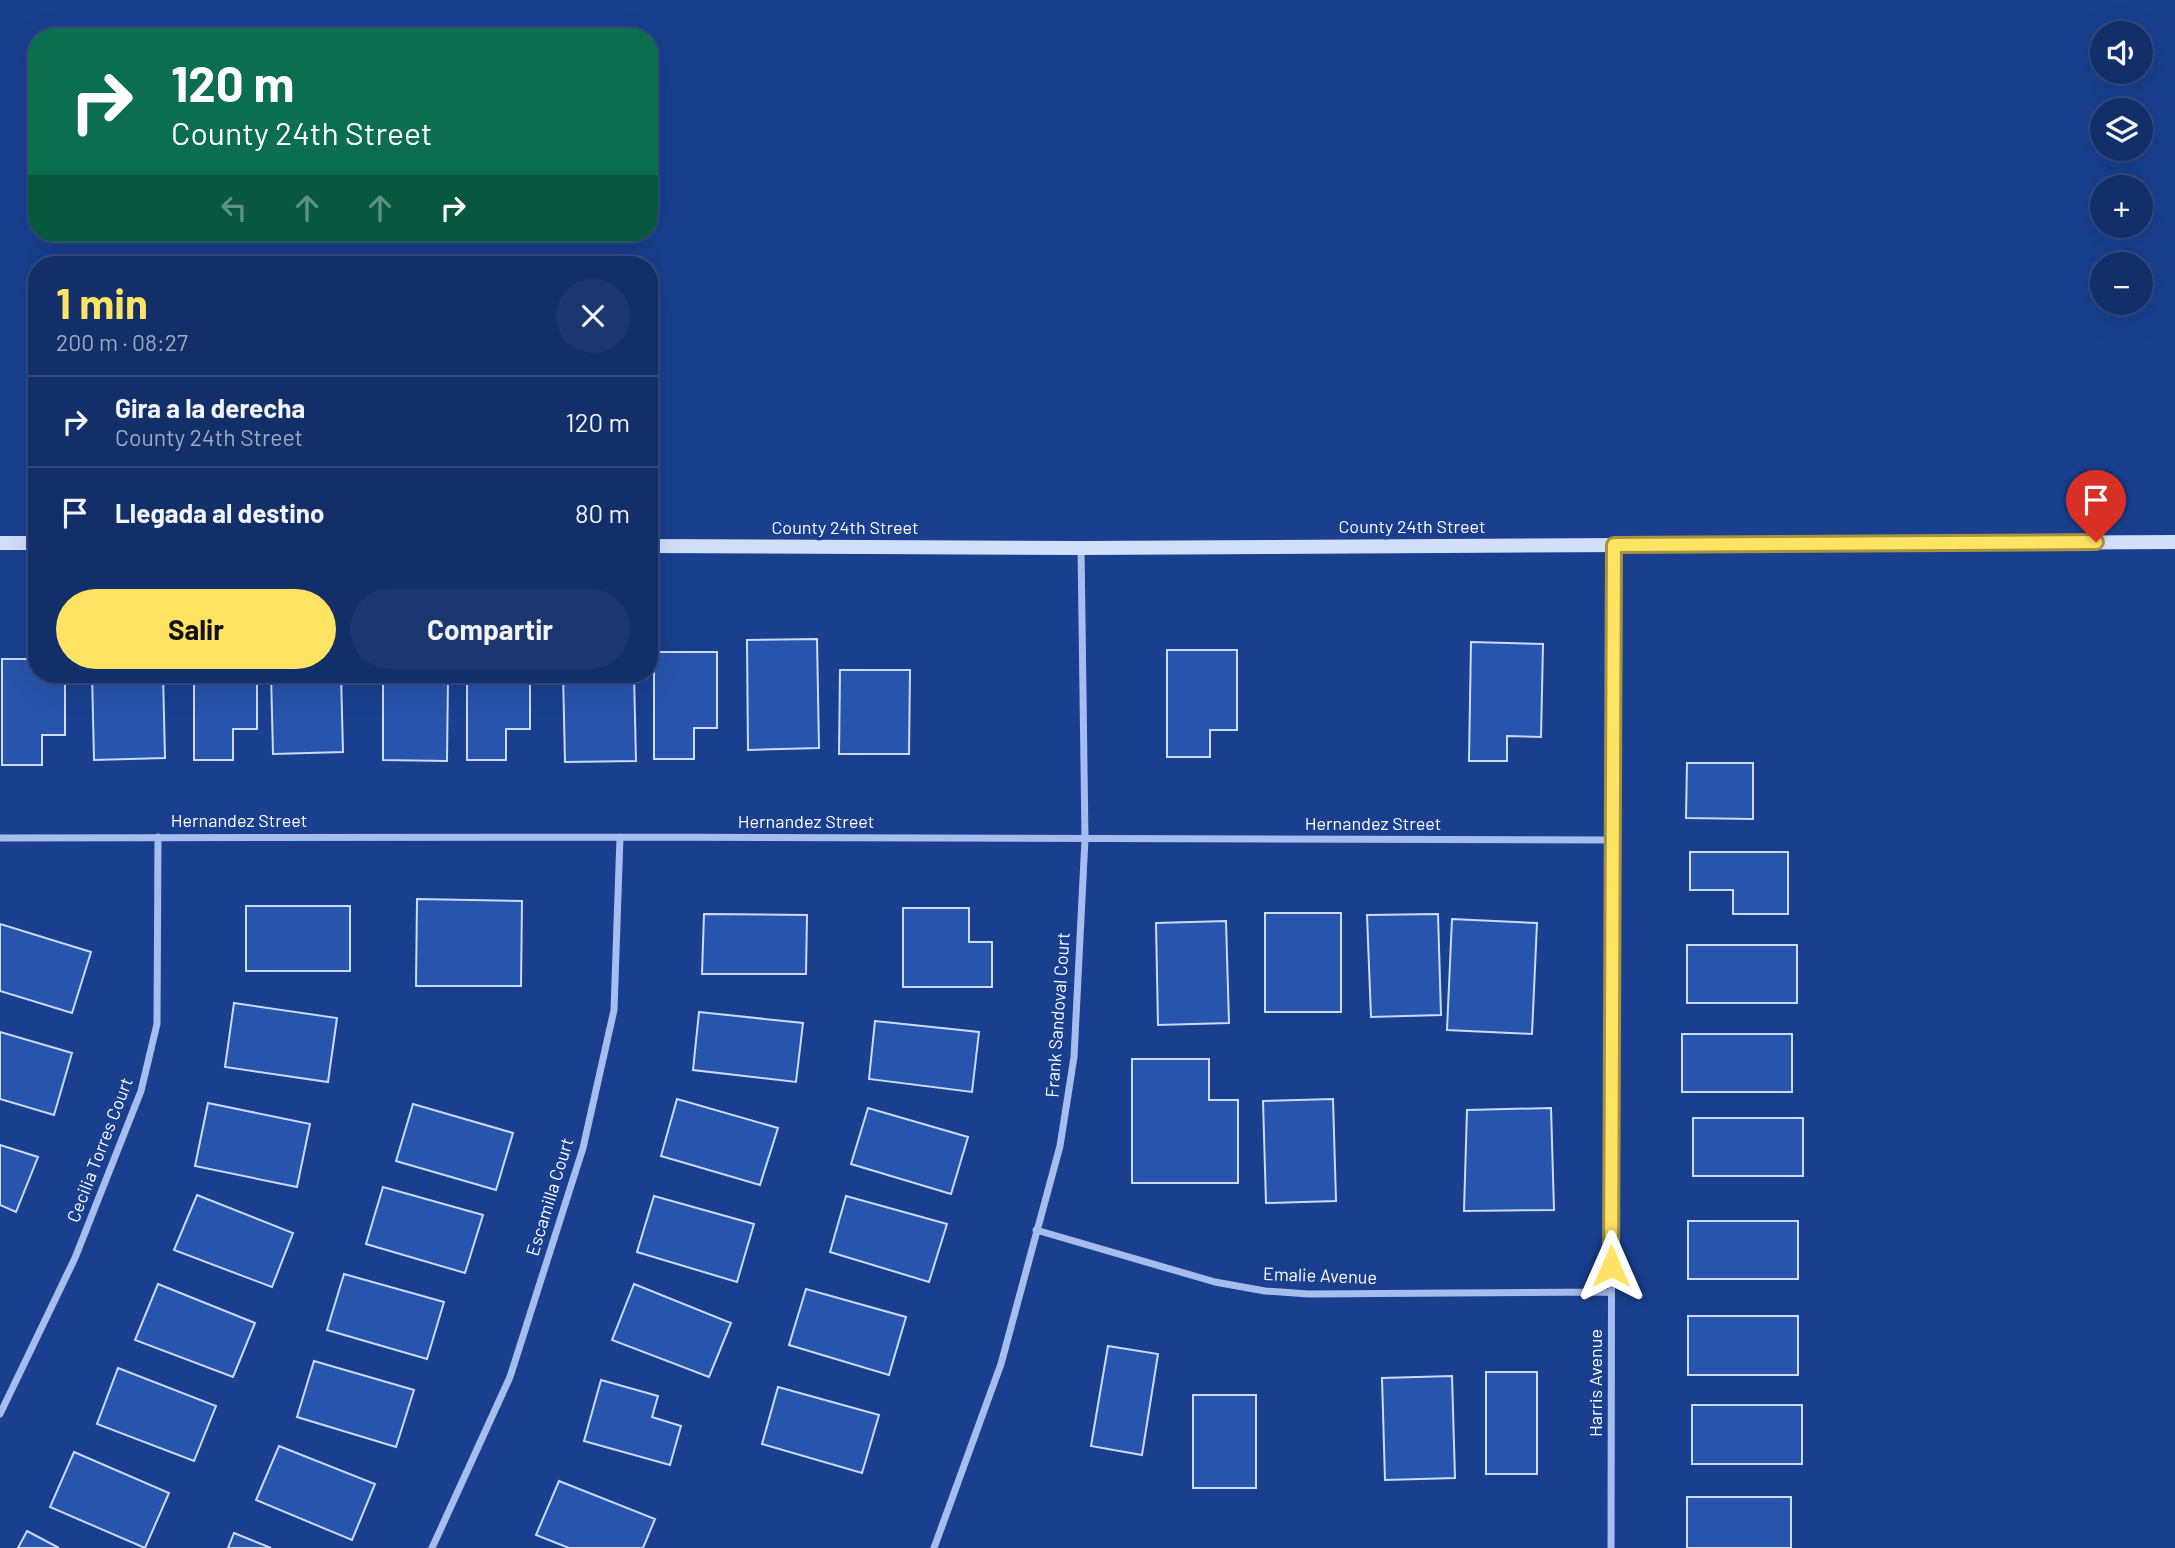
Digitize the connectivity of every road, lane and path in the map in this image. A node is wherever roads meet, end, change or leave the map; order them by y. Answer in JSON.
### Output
{"nodes":[{"id":1,"x":0,"y":542,"type":"edge"},
{"id":2,"x":2175,"y":542,"type":"edge"},
{"id":3,"x":28,"y":543,"type":"edge"},
{"id":4,"x":1614,"y":545,"type":"junction"},
{"id":5,"x":658,"y":546,"type":"edge"},
{"id":6,"x":1081,"y":548,"type":"junction"},
{"id":7,"x":158,"y":837,"type":"junction"},
{"id":8,"x":620,"y":837,"type":"junction"},
{"id":9,"x":0,"y":838,"type":"edge"},
{"id":10,"x":1085,"y":839,"type":"junction"},
{"id":11,"x":1611,"y":840,"type":"junction"},
{"id":12,"x":1036,"y":1230,"type":"junction"},
{"id":13,"x":1611,"y":1292,"type":"junction"},
{"id":14,"x":0,"y":1414,"type":"edge"},
{"id":15,"x":432,"y":1548,"type":"edge"},
{"id":16,"x":934,"y":1548,"type":"edge"},
{"id":17,"x":1611,"y":1548,"type":"edge"}],
"edges":[{"from":1,"to":3,"type":"main road"},
{"from":2,"to":4,"type":"main road","name":"County 24th Street"},
{"from":4,"to":6,"type":"main road","name":"County 24th Street"},
{"from":4,"to":11,"type":"street","name":"Harris Avenue"},
{"from":5,"to":6,"type":"main road","name":"County 24th Street"},
{"from":6,"to":10,"type":"street","name":"Frank Sandoval Court"},
{"from":7,"to":8,"type":"street","name":"Hernandez Street"},
{"from":7,"to":9,"type":"street","name":"Hernandez Street"},
{"from":7,"to":14,"type":"street","name":"Cecilia Torres Court"},
{"from":8,"to":10,"type":"street","name":"Hernandez Street"},
{"from":8,"to":15,"type":"street","name":"Escamilla Court"},
{"from":10,"to":11,"type":"street","name":"Hernandez Street"},
{"from":10,"to":12,"type":"street","name":"Frank Sandoval Court"},
{"from":11,"to":13,"type":"street","name":"Harris Avenue"},
{"from":12,"to":13,"type":"street","name":"Emalie Avenue"},
{"from":12,"to":16,"type":"street","name":"Frank Sandoval Court"},
{"from":13,"to":17,"type":"street","name":"Harris Avenue"}]}
